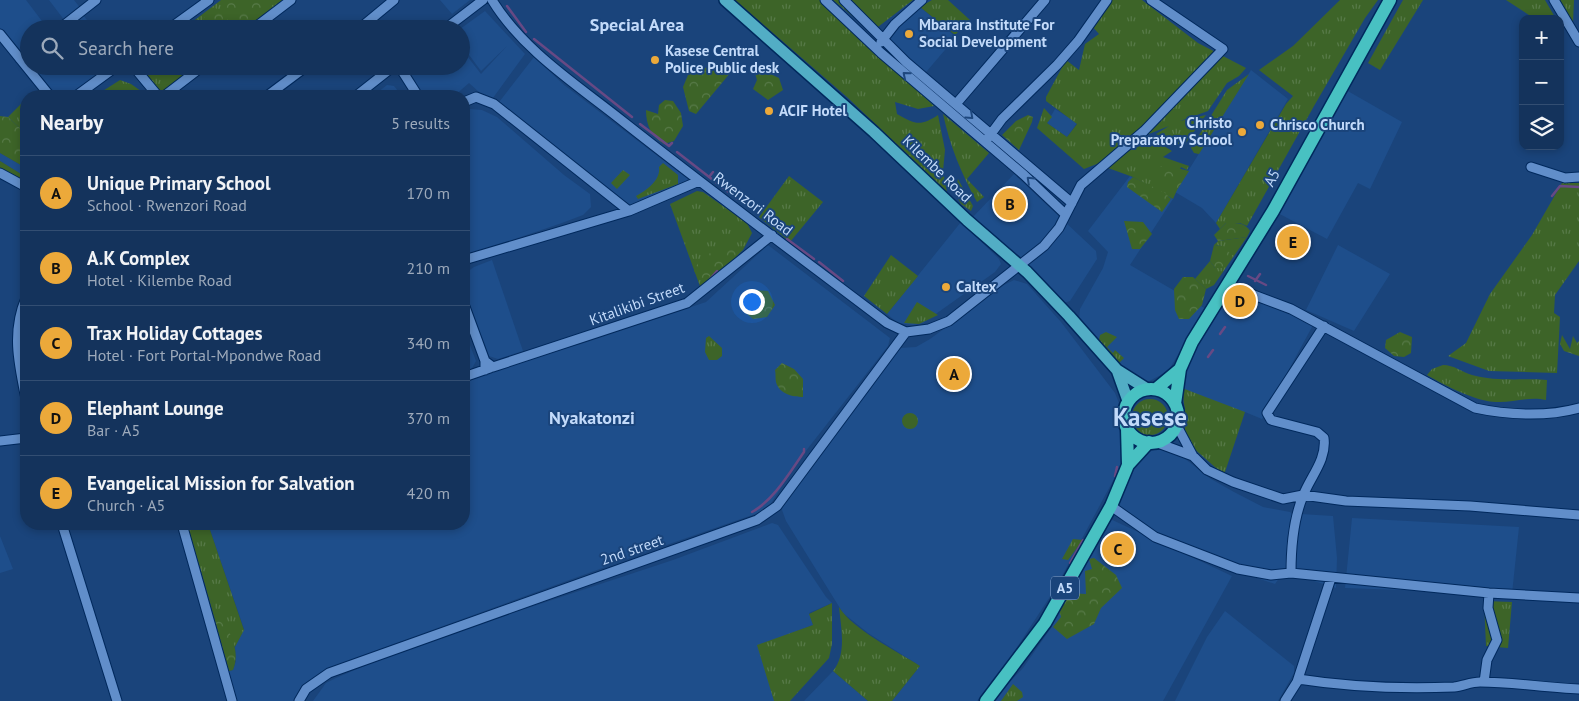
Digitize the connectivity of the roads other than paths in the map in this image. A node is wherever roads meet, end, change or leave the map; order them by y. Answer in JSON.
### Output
{"nodes":[{"id":1,"x":96,"y":0,"type":"edge"},
{"id":2,"x":209,"y":0,"type":"edge"},
{"id":3,"x":291,"y":0,"type":"edge"},
{"id":4,"x":394,"y":0,"type":"edge"},
{"id":5,"x":483,"y":0,"type":"edge"},
{"id":6,"x":492,"y":0,"type":"edge"},
{"id":7,"x":725,"y":0,"type":"edge"},
{"id":8,"x":825,"y":0,"type":"edge"},
{"id":9,"x":844,"y":0,"type":"edge"},
{"id":10,"x":922,"y":0,"type":"edge"},
{"id":11,"x":1045,"y":0,"type":"edge"},
{"id":12,"x":1107,"y":0,"type":"edge"},
{"id":13,"x":1151,"y":0,"type":"edge"},
{"id":14,"x":1390,"y":0,"type":"edge"},
{"id":15,"x":1554,"y":0,"type":"edge"},
{"id":16,"x":1166,"y":3,"type":"edge"},
{"id":17,"x":70,"y":20,"type":"edge"},
{"id":18,"x":181,"y":20,"type":"edge"},
{"id":19,"x":265,"y":20,"type":"edge"},
{"id":20,"x":370,"y":20,"type":"edge"},
{"id":21,"x":457,"y":20,"type":"edge"},
{"id":22,"x":0,"y":34,"type":"edge"},
{"id":23,"x":883,"y":39,"type":"junction"},
{"id":24,"x":1579,"y":42,"type":"edge"},
{"id":25,"x":876,"y":48,"type":"junction"},
{"id":26,"x":20,"y":59,"type":"edge"},
{"id":27,"x":33,"y":75,"type":"edge"},
{"id":28,"x":105,"y":75,"type":"edge"},
{"id":29,"x":140,"y":75,"type":"edge"},
{"id":30,"x":191,"y":75,"type":"edge"},
{"id":31,"x":295,"y":75,"type":"edge"},
{"id":32,"x":383,"y":75,"type":"edge"},
{"id":33,"x":405,"y":75,"type":"edge"},
{"id":34,"x":45,"y":90,"type":"edge"},
{"id":35,"x":84,"y":90,"type":"edge"},
{"id":36,"x":153,"y":90,"type":"edge"},
{"id":37,"x":172,"y":90,"type":"edge"},
{"id":38,"x":274,"y":90,"type":"edge"},
{"id":39,"x":364,"y":90,"type":"edge"},
{"id":40,"x":414,"y":90,"type":"edge"},
{"id":41,"x":470,"y":100,"type":"edge"},
{"id":42,"x":956,"y":104,"type":"junction"},
{"id":43,"x":988,"y":138,"type":"junction"},
{"id":44,"x":1531,"y":166,"type":"dead end"},
{"id":45,"x":0,"y":173,"type":"edge"},
{"id":46,"x":1579,"y":178,"type":"edge"},
{"id":47,"x":699,"y":180,"type":"junction"},
{"id":48,"x":20,"y":184,"type":"edge"},
{"id":49,"x":1072,"y":203,"type":"junction"},
{"id":50,"x":629,"y":211,"type":"junction"},
{"id":51,"x":1065,"y":214,"type":"junction"},
{"id":52,"x":772,"y":236,"type":"junction"},
{"id":53,"x":470,"y":258,"type":"edge"},
{"id":54,"x":1018,"y":264,"type":"junction"},
{"id":55,"x":1227,"y":285,"type":"junction"},
{"id":56,"x":20,"y":318,"type":"edge"},
{"id":57,"x":470,"y":320,"type":"edge"},
{"id":58,"x":1324,"y":326,"type":"junction"},
{"id":59,"x":906,"y":332,"type":"junction"},
{"id":60,"x":488,"y":366,"type":"junction"},
{"id":61,"x":1180,"y":369,"type":"junction"},
{"id":62,"x":1117,"y":370,"type":"junction"},
{"id":63,"x":20,"y":371,"type":"edge"},
{"id":64,"x":470,"y":374,"type":"edge"},
{"id":65,"x":1151,"y":389,"type":"junction"},
{"id":66,"x":1128,"y":401,"type":"junction"},
{"id":67,"x":1175,"y":404,"type":"junction"},
{"id":68,"x":1579,"y":408,"type":"edge"},
{"id":69,"x":1176,"y":424,"type":"junction"},
{"id":70,"x":1127,"y":428,"type":"junction"},
{"id":71,"x":20,"y":439,"type":"edge"},
{"id":72,"x":0,"y":441,"type":"edge"},
{"id":73,"x":1152,"y":442,"type":"junction"},
{"id":74,"x":1193,"y":456,"type":"junction"},
{"id":75,"x":1128,"y":465,"type":"junction"},
{"id":76,"x":1303,"y":496,"type":"junction"},
{"id":77,"x":1111,"y":506,"type":"junction"},
{"id":78,"x":1579,"y":515,"type":"edge"},
{"id":79,"x":64,"y":530,"type":"edge"},
{"id":80,"x":184,"y":530,"type":"edge"},
{"id":81,"x":1292,"y":573,"type":"junction"},
{"id":82,"x":1331,"y":578,"type":"junction"},
{"id":83,"x":1489,"y":593,"type":"junction"},
{"id":84,"x":1579,"y":598,"type":"edge"},
{"id":85,"x":1298,"y":679,"type":"junction"},
{"id":86,"x":1484,"y":682,"type":"junction"},
{"id":87,"x":1579,"y":689,"type":"edge"},
{"id":88,"x":116,"y":701,"type":"edge"},
{"id":89,"x":232,"y":701,"type":"edge"},
{"id":90,"x":299,"y":701,"type":"edge"},
{"id":91,"x":986,"y":701,"type":"edge"},
{"id":92,"x":1285,"y":701,"type":"edge"}],
"edges":[{"from":1,"to":17,"type":"street"},
{"from":2,"to":18,"type":"street"},
{"from":3,"to":19,"type":"street"},
{"from":4,"to":20,"type":"street"},
{"from":5,"to":21,"type":"street"},
{"from":6,"to":47,"type":"street","name":"Rwenzori Road"},
{"from":7,"to":54,"type":"main road","name":"Kilembe Road"},
{"from":8,"to":25,"type":"street"},
{"from":9,"to":23,"type":"street"},
{"from":10,"to":23,"type":"street"},
{"from":11,"to":42,"type":"street"},
{"from":12,"to":43,"type":"street"},
{"from":13,"to":16,"type":"street"},
{"from":14,"to":55,"type":"highway","name":"A5","number":"A5"},
{"from":15,"to":24,"type":"street"},
{"from":16,"to":49,"type":"street"},
{"from":22,"to":26,"type":"street"},
{"from":23,"to":25,"type":"street"},
{"from":23,"to":42,"type":"street"},
{"from":43,"to":25,"type":"street","one_way":true},
{"from":27,"to":34,"type":"street"},
{"from":28,"to":35,"type":"street"},
{"from":29,"to":36,"type":"street"},
{"from":30,"to":37,"type":"street"},
{"from":31,"to":38,"type":"street"},
{"from":32,"to":39,"type":"street"},
{"from":33,"to":40,"type":"street"},
{"from":41,"to":50,"type":"street"},
{"from":42,"to":43,"type":"street","one_way":true},
{"from":43,"to":49,"type":"street"},
{"from":51,"to":43,"type":"street","one_way":true},
{"from":44,"to":46,"type":"street"},
{"from":45,"to":48,"type":"street"},
{"from":47,"to":50,"type":"street"},
{"from":47,"to":52,"type":"street","name":"Rwenzori Road"},
{"from":49,"to":51,"type":"street"},
{"from":50,"to":53,"type":"street"},
{"from":51,"to":54,"type":"street"},
{"from":52,"to":59,"type":"street","name":"Rwenzori Road"},
{"from":52,"to":60,"type":"street","name":"Kitalikibi Street"},
{"from":54,"to":59,"type":"street"},
{"from":54,"to":62,"type":"main road","name":"Kilembe Road"},
{"from":55,"to":58,"type":"street"},
{"from":55,"to":61,"type":"highway","name":"A5","number":"A5"},
{"from":56,"to":63,"type":"street"},
{"from":57,"to":60,"type":"street"},
{"from":58,"to":68,"type":"street"},
{"from":58,"to":76,"type":"street"},
{"from":59,"to":90,"type":"street","name":"2nd street"},
{"from":60,"to":64,"type":"street","name":"Kitalikibi Street"},
{"from":61,"to":65,"type":"highway","name":"A5","number":"A5"},
{"from":61,"to":67,"type":"highway","name":"A5","number":"A5"},
{"from":62,"to":65,"type":"main road","name":"Kilembe Road"},
{"from":62,"to":66,"type":"main road","name":"Kilembe Road"},
{"from":65,"to":66,"type":"highway","number":"A5"},
{"from":65,"to":67,"type":"highway","name":"Kilembe Road"},
{"from":66,"to":70,"type":"highway","name":"Kilembe Road","number":"A5"},
{"from":67,"to":69,"type":"highway","number":"A5"},
{"from":69,"to":73,"type":"highway","number":"A5"},
{"from":69,"to":74,"type":"street"},
{"from":70,"to":73,"type":"highway"},
{"from":70,"to":75,"type":"highway","number":"A5"},
{"from":71,"to":72,"type":"street"},
{"from":73,"to":74,"type":"street"},
{"from":73,"to":75,"type":"highway","number":"A5"},
{"from":74,"to":76,"type":"street"},
{"from":75,"to":77,"type":"highway","number":"A5"},
{"from":76,"to":78,"type":"street"},
{"from":76,"to":81,"type":"street"},
{"from":77,"to":81,"type":"street"},
{"from":77,"to":91,"type":"highway","number":"A5"},
{"from":79,"to":88,"type":"street"},
{"from":80,"to":89,"type":"street"},
{"from":81,"to":82,"type":"street"},
{"from":82,"to":83,"type":"street"},
{"from":82,"to":85,"type":"street"},
{"from":83,"to":84,"type":"street"},
{"from":83,"to":86,"type":"street"},
{"from":85,"to":86,"type":"street"},
{"from":85,"to":92,"type":"street"},
{"from":86,"to":87,"type":"street"}]}
